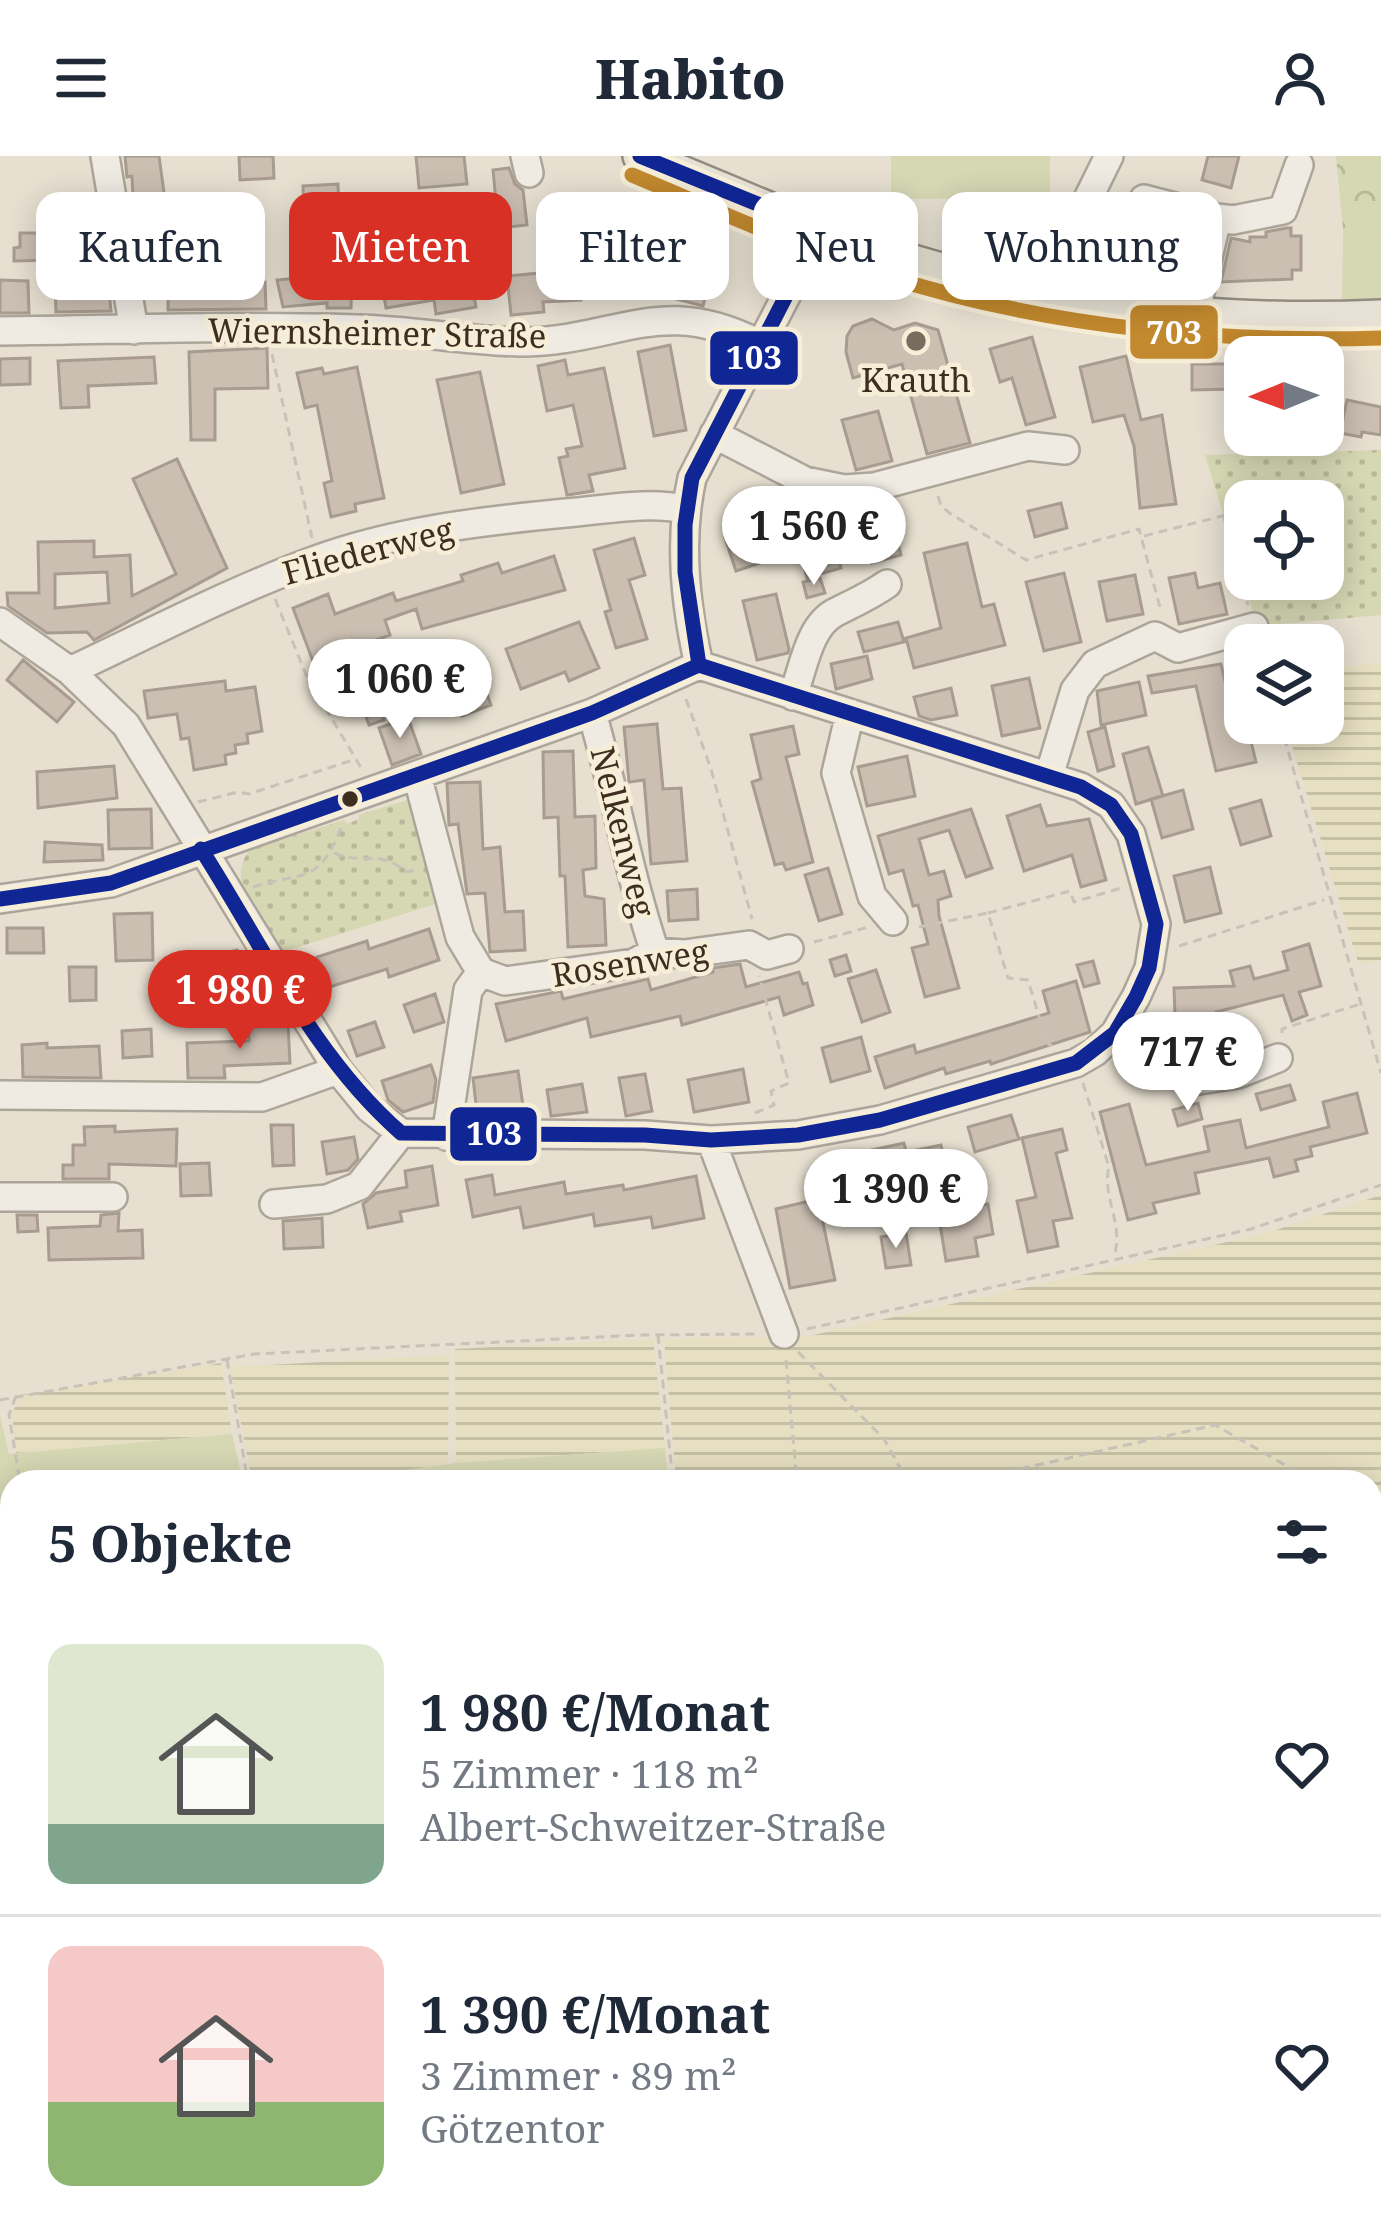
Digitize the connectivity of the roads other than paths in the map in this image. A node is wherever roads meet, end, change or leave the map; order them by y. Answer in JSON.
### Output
{"nodes":[{"id":1,"x":105,"y":156,"type":"edge"},
{"id":2,"x":640,"y":156,"type":"edge"},
{"id":3,"x":1109,"y":156,"type":"edge"},
{"id":4,"x":1299,"y":165,"type":"dead end"},
{"id":5,"x":1091,"y":192,"type":"edge"},
{"id":6,"x":753,"y":202,"type":"edge"},
{"id":7,"x":1222,"y":219,"type":"edge"},
{"id":8,"x":782,"y":300,"type":"edge"},
{"id":9,"x":1069,"y":300,"type":"edge"},
{"id":10,"x":1198,"y":300,"type":"edge"},
{"id":11,"x":1195,"y":315,"type":"junction"},
{"id":12,"x":1381,"y":317,"type":"edge"},
{"id":13,"x":134,"y":330,"type":"junction"},
{"id":14,"x":0,"y":331,"type":"edge"},
{"id":15,"x":761,"y":345,"type":"junction"},
{"id":16,"x":714,"y":434,"type":"junction"},
{"id":17,"x":1065,"y":450,"type":"dead end"},
{"id":18,"x":685,"y":509,"type":"junction"},
{"id":19,"x":887,"y":584,"type":"dead end"},
{"id":20,"x":0,"y":622,"type":"edge"},
{"id":21,"x":1224,"y":635,"type":"edge"},
{"id":22,"x":699,"y":664,"type":"junction"},
{"id":23,"x":70,"y":671,"type":"junction"},
{"id":24,"x":793,"y":696,"type":"junction"},
{"id":25,"x":592,"y":713,"type":"junction"},
{"id":26,"x":850,"y":713,"type":"junction"},
{"id":27,"x":417,"y":775,"type":"junction"},
{"id":28,"x":1049,"y":776,"type":"junction"},
{"id":29,"x":201,"y":849,"type":"junction"},
{"id":30,"x":0,"y":899,"type":"edge"},
{"id":31,"x":893,"y":921,"type":"road end"},
{"id":32,"x":789,"y":949,"type":"road end"},
{"id":33,"x":655,"y":952,"type":"junction"},
{"id":34,"x":482,"y":971,"type":"junction"},
{"id":35,"x":1115,"y":1034,"type":"junction"},
{"id":36,"x":1278,"y":1058,"type":"road end"},
{"id":37,"x":338,"y":1070,"type":"junction"},
{"id":38,"x":0,"y":1095,"type":"edge"},
{"id":39,"x":401,"y":1133,"type":"junction"},
{"id":40,"x":446,"y":1136,"type":"junction"},
{"id":41,"x":711,"y":1140,"type":"junction"},
{"id":42,"x":0,"y":1197,"type":"edge"},
{"id":43,"x":113,"y":1197,"type":"dead end"},
{"id":44,"x":274,"y":1204,"type":"dead end"},
{"id":45,"x":784,"y":1334,"type":"road end"}],
"edges":[{"from":1,"to":13,"type":"street"},
{"from":2,"to":6,"type":"main road"},
{"from":3,"to":5,"type":"street"},
{"from":4,"to":7,"type":"street"},
{"from":8,"to":15,"type":"street"},
{"from":9,"to":11,"type":"main road"},
{"from":10,"to":11,"type":"street"},
{"from":11,"to":12,"type":"main road"},
{"from":13,"to":14,"type":"street","name":"Wiernsheimer Straße"},
{"from":13,"to":15,"type":"street","name":"Wiernsheimer Straße"},
{"from":15,"to":16,"type":"street"},
{"from":16,"to":17,"type":"street"},
{"from":16,"to":18,"type":"street"},
{"from":18,"to":22,"type":"street"},
{"from":18,"to":23,"type":"street","name":"Fliederweg"},
{"from":19,"to":24,"type":"street"},
{"from":20,"to":23,"type":"street"},
{"from":21,"to":28,"type":"street"},
{"from":22,"to":24,"type":"street"},
{"from":22,"to":25,"type":"street"},
{"from":23,"to":29,"type":"street"},
{"from":24,"to":26,"type":"street"},
{"from":25,"to":27,"type":"street"},
{"from":25,"to":33,"type":"street","name":"Nelkenweg"},
{"from":26,"to":28,"type":"street"},
{"from":26,"to":31,"type":"street"},
{"from":27,"to":29,"type":"street"},
{"from":27,"to":34,"type":"street"},
{"from":28,"to":35,"type":"street"},
{"from":29,"to":30,"type":"street"},
{"from":29,"to":37,"type":"street"},
{"from":32,"to":33,"type":"street","name":"Rosenweg"},
{"from":33,"to":34,"type":"street","name":"Rosenweg"},
{"from":34,"to":40,"type":"street"},
{"from":35,"to":36,"type":"street"},
{"from":35,"to":41,"type":"street"},
{"from":37,"to":38,"type":"street"},
{"from":37,"to":39,"type":"street"},
{"from":39,"to":40,"type":"street"},
{"from":39,"to":44,"type":"street"},
{"from":40,"to":41,"type":"street"},
{"from":41,"to":45,"type":"street"},
{"from":42,"to":43,"type":"street"}]}
